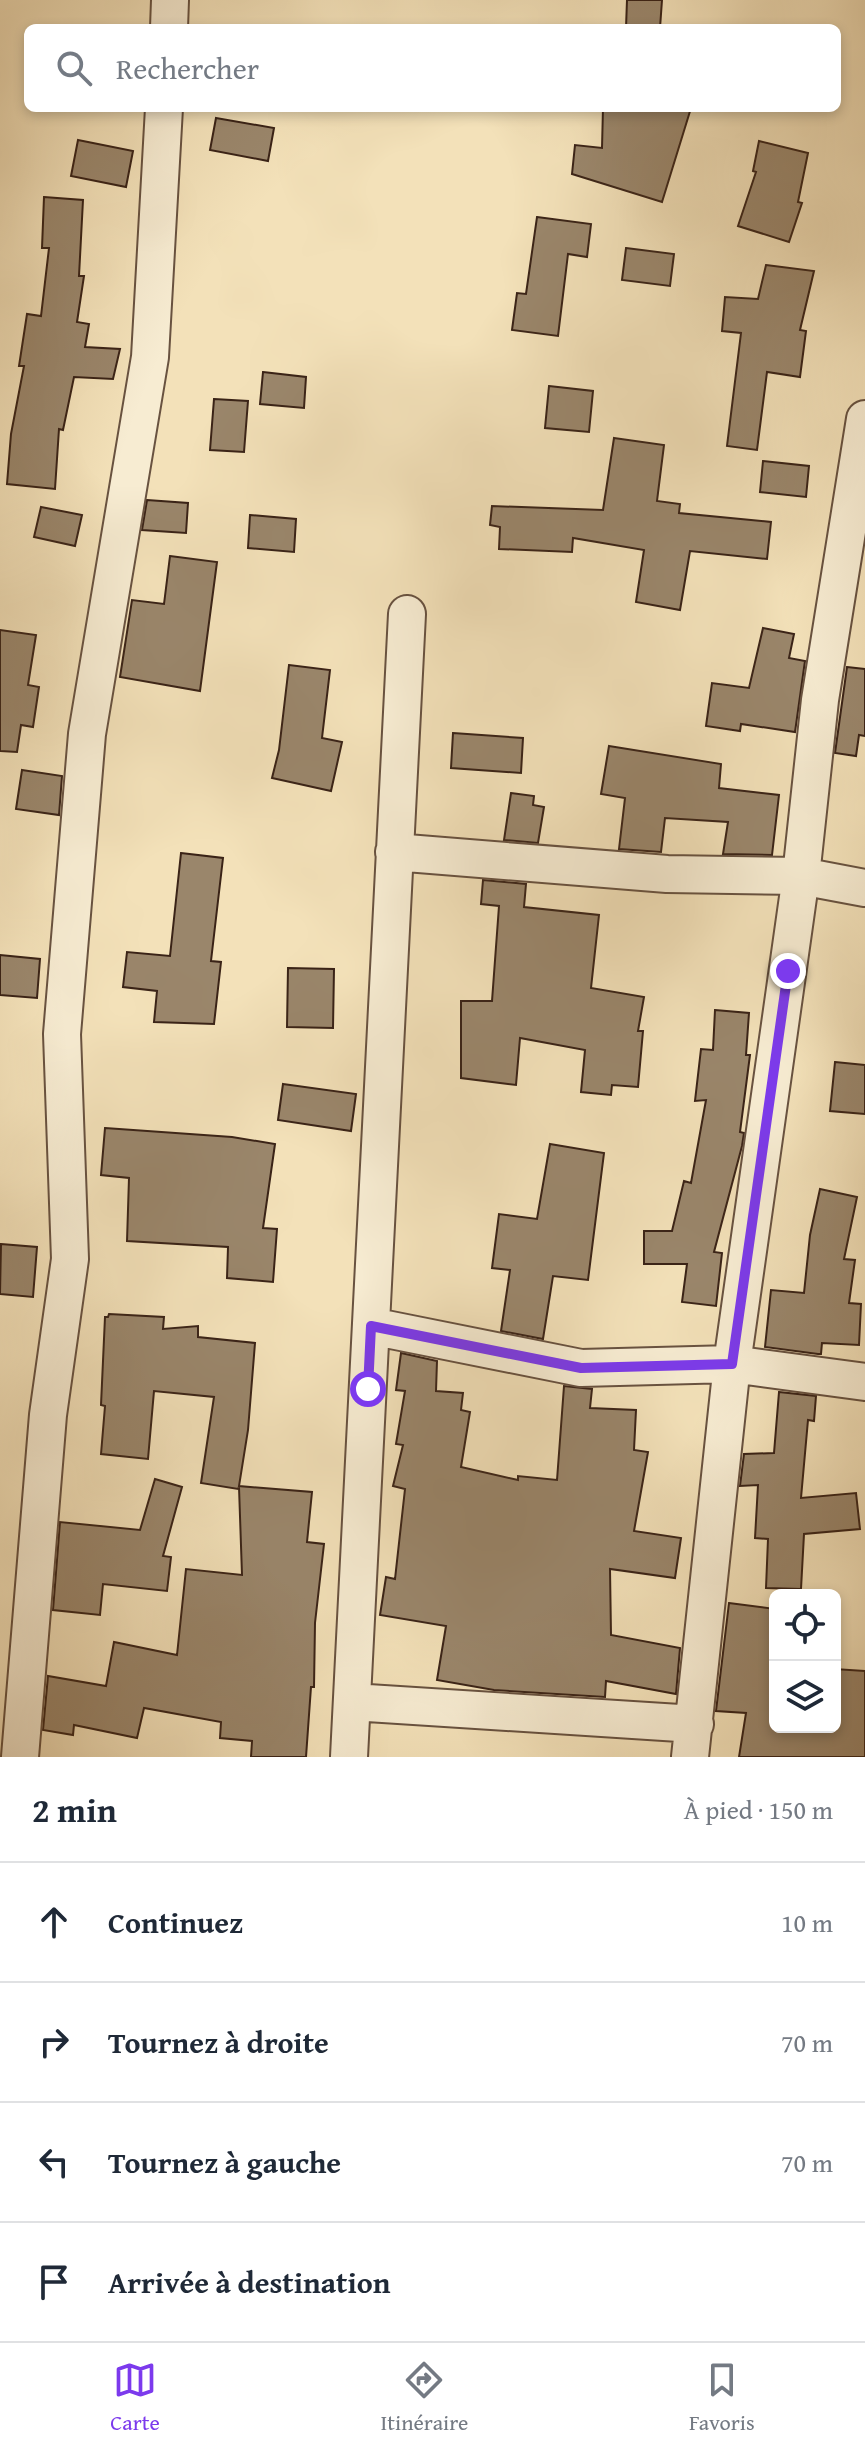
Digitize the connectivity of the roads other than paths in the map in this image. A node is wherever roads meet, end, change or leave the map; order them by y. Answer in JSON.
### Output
{"nodes":[{"id":1,"x":170,"y":0,"type":"edge"},
{"id":2,"x":169,"y":24,"type":"edge"},
{"id":3,"x":164,"y":112,"type":"edge"},
{"id":4,"x":865,"y":419,"type":"edge"},
{"id":5,"x":407,"y":614,"type":"dead end"},
{"id":6,"x":394,"y":852,"type":"junction"},
{"id":7,"x":801,"y":876,"type":"junction"},
{"id":8,"x":865,"y":888,"type":"edge"},
{"id":9,"x":371,"y":1326,"type":"junction"},
{"id":10,"x":732,"y":1364,"type":"junction"},
{"id":11,"x":865,"y":1382,"type":"edge"},
{"id":12,"x":352,"y":1702,"type":"junction"},
{"id":13,"x":692,"y":1740,"type":"edge"},
{"id":14,"x":20,"y":1757,"type":"edge"},
{"id":15,"x":349,"y":1757,"type":"edge"}],
"edges":[{"from":1,"to":2,"type":"street"},
{"from":3,"to":14,"type":"street"},
{"from":4,"to":7,"type":"street"},
{"from":5,"to":6,"type":"street"},
{"from":6,"to":7,"type":"street"},
{"from":6,"to":9,"type":"street"},
{"from":7,"to":8,"type":"street"},
{"from":7,"to":10,"type":"street"},
{"from":9,"to":10,"type":"street"},
{"from":9,"to":12,"type":"street"},
{"from":10,"to":11,"type":"street"},
{"from":10,"to":13,"type":"street"},
{"from":12,"to":13,"type":"street"},
{"from":12,"to":15,"type":"street"}]}
